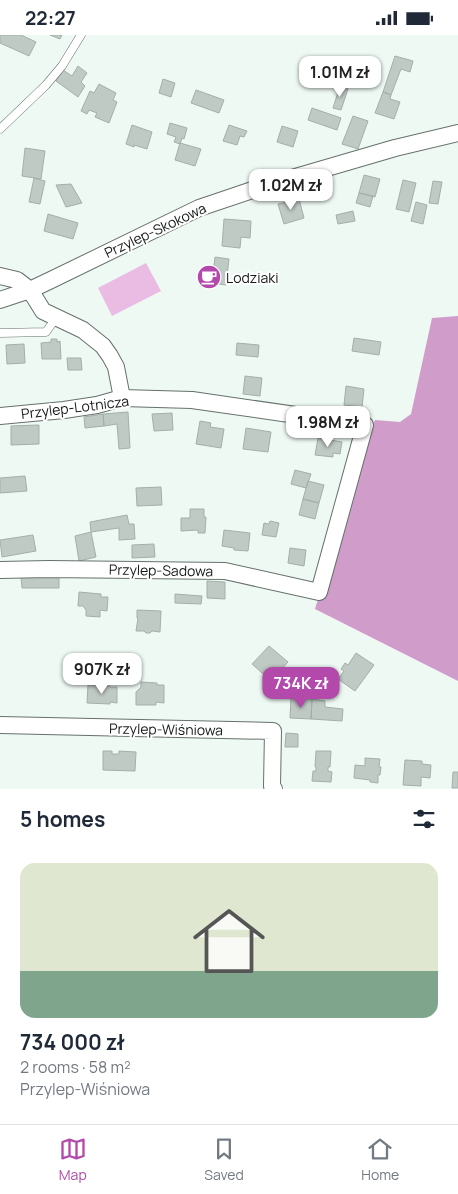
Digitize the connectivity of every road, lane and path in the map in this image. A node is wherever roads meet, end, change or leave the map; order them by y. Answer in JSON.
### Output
{"nodes":[{"id":1,"x":81,"y":35,"type":"edge"},
{"id":2,"x":0,"y":129,"type":"edge"},
{"id":3,"x":458,"y":133,"type":"edge"},
{"id":4,"x":0,"y":276,"type":"edge"},
{"id":5,"x":30,"y":289,"type":"junction"},
{"id":6,"x":0,"y":300,"type":"edge"},
{"id":7,"x":56,"y":318,"type":"junction"},
{"id":8,"x":0,"y":333,"type":"edge"},
{"id":9,"x":122,"y":399,"type":"junction"},
{"id":10,"x":0,"y":416,"type":"edge"},
{"id":11,"x":0,"y":571,"type":"edge"},
{"id":12,"x":319,"y":592,"type":"joint"},
{"id":13,"x":0,"y":725,"type":"edge"},
{"id":14,"x":274,"y":789,"type":"edge"}],
"edges":[{"from":1,"to":2,"type":"lane"},
{"from":3,"to":5,"type":"street","name":"Przylep-Skokowa"},
{"from":4,"to":5,"type":"street"},
{"from":5,"to":6,"type":"street","name":"Przylep-Skokowa"},
{"from":5,"to":7,"type":"street"},
{"from":7,"to":8,"type":"lane"},
{"from":7,"to":9,"type":"street"},
{"from":9,"to":10,"type":"street","name":"Przylep-Lotnicza"},
{"from":9,"to":12,"type":"street","name":"Przylep-Lotnicza"},
{"from":11,"to":12,"type":"street","name":"Przylep-Sadowa"},
{"from":13,"to":14,"type":"street","name":"Przylep-Wiśniowa"}]}
